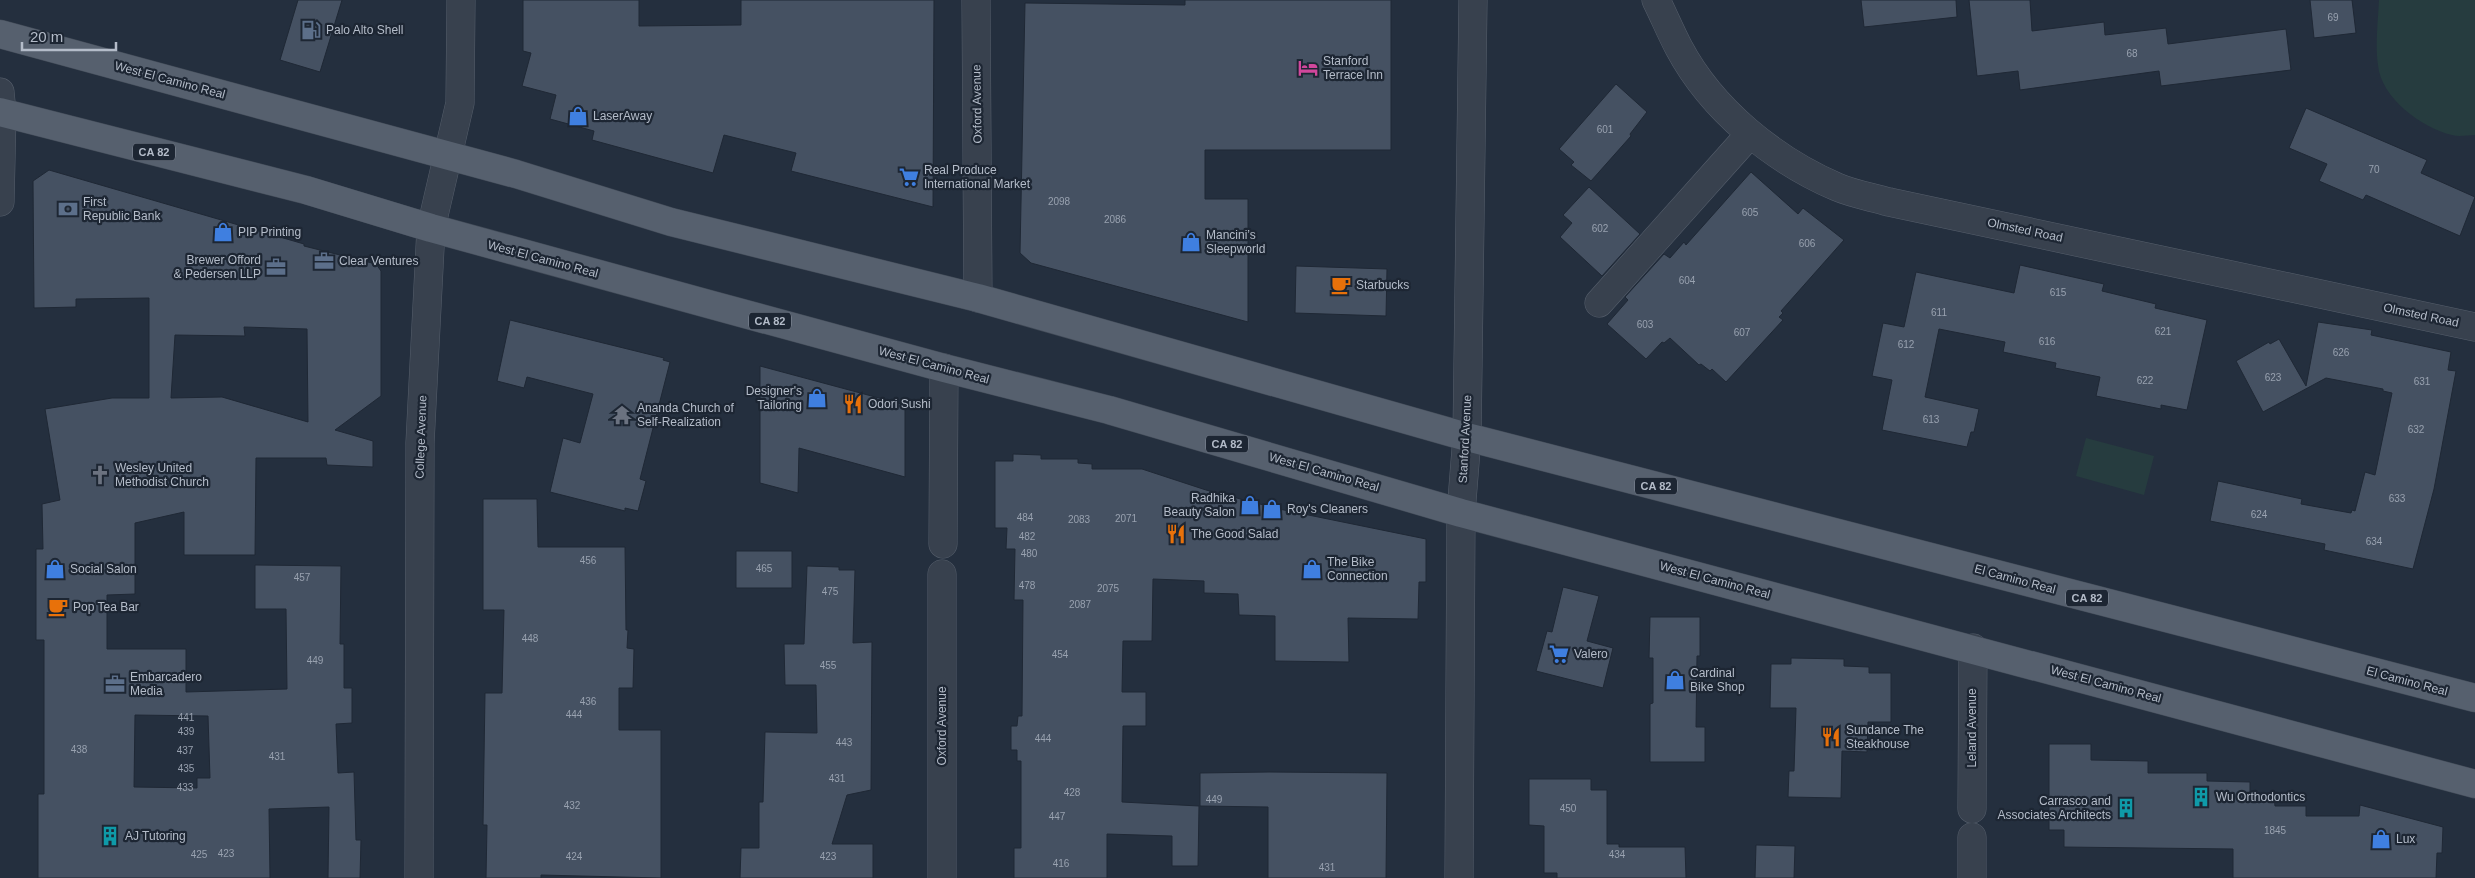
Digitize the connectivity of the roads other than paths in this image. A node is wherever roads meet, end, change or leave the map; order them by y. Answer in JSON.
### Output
{"nodes":[{"id":1,"x":461,"y":0,"type":"edge"},
{"id":2,"x":976,"y":0,"type":"edge"},
{"id":3,"x":1473,"y":0,"type":"edge"},
{"id":4,"x":1656,"y":0,"type":"edge"},
{"id":5,"x":0,"y":34,"type":"edge"},
{"id":6,"x":1,"y":106,"type":"edge"},
{"id":7,"x":1750,"y":134,"type":"junction"},
{"id":8,"x":449,"y":156,"type":"junction"},
{"id":9,"x":0,"y":202,"type":"edge"},
{"id":10,"x":431,"y":228,"type":"junction"},
{"id":11,"x":978,"y":298,"type":"junction"},
{"id":12,"x":1599,"y":303,"type":"dead end"},
{"id":13,"x":2475,"y":327,"type":"edge"},
{"id":14,"x":944,"y":368,"type":"junction"},
{"id":15,"x":1467,"y":437,"type":"junction"},
{"id":16,"x":1700,"y":498,"type":"joint"},
{"id":17,"x":1461,"y":513,"type":"junction"},
{"id":18,"x":943,"y":544,"type":"dead end"},
{"id":19,"x":942,"y":574,"type":"dead end"},
{"id":20,"x":1973,"y":648,"type":"junction"},
{"id":21,"x":2475,"y":698,"type":"edge"},
{"id":22,"x":2475,"y":784,"type":"edge"},
{"id":23,"x":1972,"y":809,"type":"dead end"},
{"id":24,"x":1972,"y":837,"type":"dead end"},
{"id":25,"x":419,"y":878,"type":"edge"},
{"id":26,"x":942,"y":878,"type":"edge"},
{"id":27,"x":1459,"y":878,"type":"edge"},
{"id":28,"x":1972,"y":878,"type":"edge"}],
"edges":[{"from":1,"to":8,"type":"street","name":"College Avenue"},
{"from":2,"to":11,"type":"street","name":"Oxford Avenue"},
{"from":3,"to":15,"type":"street","name":"Stanford Avenue"},
{"from":4,"to":7,"type":"street","name":"Olmsted Road"},
{"from":5,"to":8,"type":"main road","name":"West El Camino Real","number":"CA 82"},
{"from":6,"to":9,"type":"street"},
{"from":6,"to":10,"type":"main road","name":"West El Camino Real","number":"CA 82"},
{"from":7,"to":12,"type":"street"},
{"from":7,"to":13,"type":"street","name":"Olmsted Road"},
{"from":8,"to":10,"type":"street","name":"College Avenue"},
{"from":8,"to":11,"type":"main road","name":"West El Camino Real","number":"CA 82"},
{"from":10,"to":14,"type":"main road","name":"West El Camino Real","number":"CA 82"},
{"from":10,"to":25,"type":"street","name":"College Avenue"},
{"from":11,"to":15,"type":"main road","name":"West El Camino Real","number":"CA 82"},
{"from":14,"to":17,"type":"main road","name":"West El Camino Real","number":"CA 82"},
{"from":14,"to":18,"type":"street"},
{"from":15,"to":16,"type":"main road","name":"West El Camino Real","number":"CA 82"},
{"from":15,"to":17,"type":"street","name":"Stanford Avenue"},
{"from":16,"to":21,"type":"main road","name":"El Camino Real","number":"CA 82"},
{"from":17,"to":20,"type":"main road","name":"West El Camino Real","number":"CA 82"},
{"from":17,"to":27,"type":"street","name":"Stanford Avenue"},
{"from":19,"to":26,"type":"street","name":"Oxford Avenue"},
{"from":20,"to":22,"type":"main road","name":"West El Camino Real","number":"CA 82"},
{"from":20,"to":23,"type":"street","name":"Leland Avenue"},
{"from":24,"to":28,"type":"street"}]}
